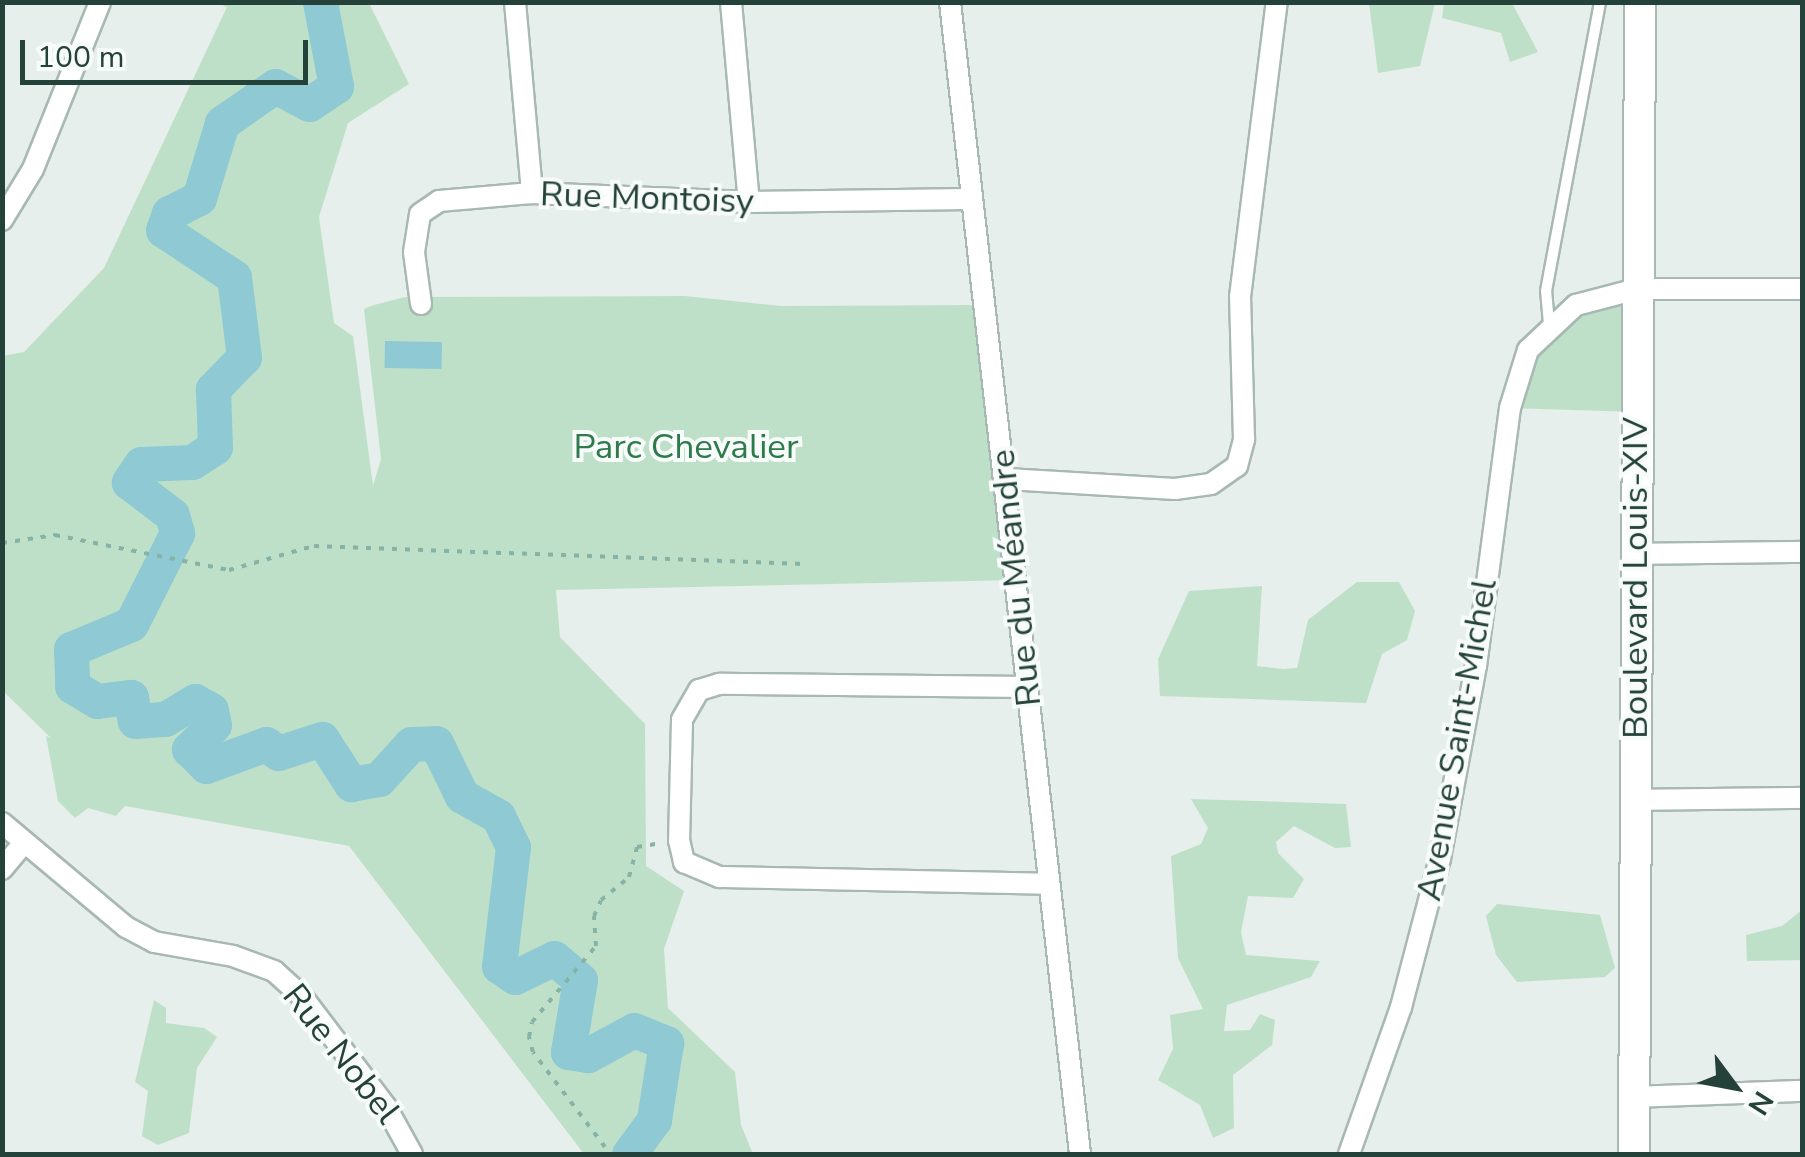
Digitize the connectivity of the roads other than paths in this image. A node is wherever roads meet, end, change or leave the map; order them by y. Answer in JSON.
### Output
{"nodes":[{"id":1,"x":100,"y":2,"type":"edge"},
{"id":2,"x":515,"y":2,"type":"edge"},
{"id":3,"x":731,"y":2,"type":"edge"},
{"id":4,"x":950,"y":2,"type":"edge"},
{"id":5,"x":1277,"y":2,"type":"edge"},
{"id":6,"x":1600,"y":2,"type":"edge"},
{"id":7,"x":1640,"y":2,"type":"edge"},
{"id":8,"x":532,"y":193,"type":"junction"},
{"id":9,"x":969,"y":199,"type":"junction"},
{"id":10,"x":749,"y":202,"type":"junction"},
{"id":11,"x":2,"y":220,"type":"edge"},
{"id":12,"x":1802,"y":289,"type":"edge"},
{"id":13,"x":1637,"y":290,"type":"junction"},
{"id":14,"x":421,"y":304,"type":"dead end"},
{"id":15,"x":1549,"y":324,"type":"junction"},
{"id":16,"x":1008,"y":479,"type":"junction"},
{"id":17,"x":1802,"y":552,"type":"edge"},
{"id":18,"x":1635,"y":554,"type":"junction"},
{"id":19,"x":1028,"y":687,"type":"junction"},
{"id":20,"x":1802,"y":798,"type":"edge"},
{"id":21,"x":1635,"y":800,"type":"junction"},
{"id":22,"x":2,"y":824,"type":"edge"},
{"id":23,"x":24,"y":843,"type":"junction"},
{"id":24,"x":2,"y":869,"type":"edge"},
{"id":25,"x":1049,"y":884,"type":"junction"},
{"id":26,"x":1802,"y":1091,"type":"edge"},
{"id":27,"x":1634,"y":1097,"type":"junction"},
{"id":28,"x":412,"y":1154,"type":"edge"},
{"id":29,"x":1080,"y":1154,"type":"edge"},
{"id":30,"x":1349,"y":1154,"type":"edge"},
{"id":31,"x":1634,"y":1154,"type":"edge"}],
"edges":[{"from":1,"to":11,"type":"street"},
{"from":2,"to":8,"type":"street"},
{"from":3,"to":10,"type":"street"},
{"from":4,"to":9,"type":"street","name":"Rue du Méandre"},
{"from":5,"to":16,"type":"street"},
{"from":6,"to":15,"type":"lane"},
{"from":7,"to":13,"type":"main road","name":"Boulevard Louis-XIV"},
{"from":8,"to":10,"type":"street","name":"Rue Montoisy"},
{"from":8,"to":14,"type":"street","name":"Rue Montoisy"},
{"from":9,"to":10,"type":"street","name":"Rue Montoisy"},
{"from":9,"to":16,"type":"street","name":"Rue du Méandre"},
{"from":12,"to":13,"type":"street"},
{"from":13,"to":15,"type":"street"},
{"from":13,"to":18,"type":"main road","name":"Boulevard Louis-XIV"},
{"from":15,"to":30,"type":"street","name":"Avenue Saint-Michel"},
{"from":16,"to":19,"type":"street","name":"Rue du Méandre"},
{"from":17,"to":18,"type":"street"},
{"from":18,"to":21,"type":"main road","name":"Boulevard Louis-XIV"},
{"from":19,"to":25,"type":"street","name":"Rue du Méandre"},
{"from":19,"to":25,"type":"street"},
{"from":20,"to":21,"type":"street"},
{"from":21,"to":27,"type":"main road","name":"Boulevard Louis-XIV"},
{"from":22,"to":23,"type":"street","name":"Rue Nobel"},
{"from":23,"to":24,"type":"street"},
{"from":23,"to":28,"type":"street","name":"Rue Nobel"},
{"from":25,"to":29,"type":"street","name":"Rue du Méandre"},
{"from":26,"to":27,"type":"street"},
{"from":27,"to":31,"type":"main road","name":"Boulevard Louis-XIV"}]}
